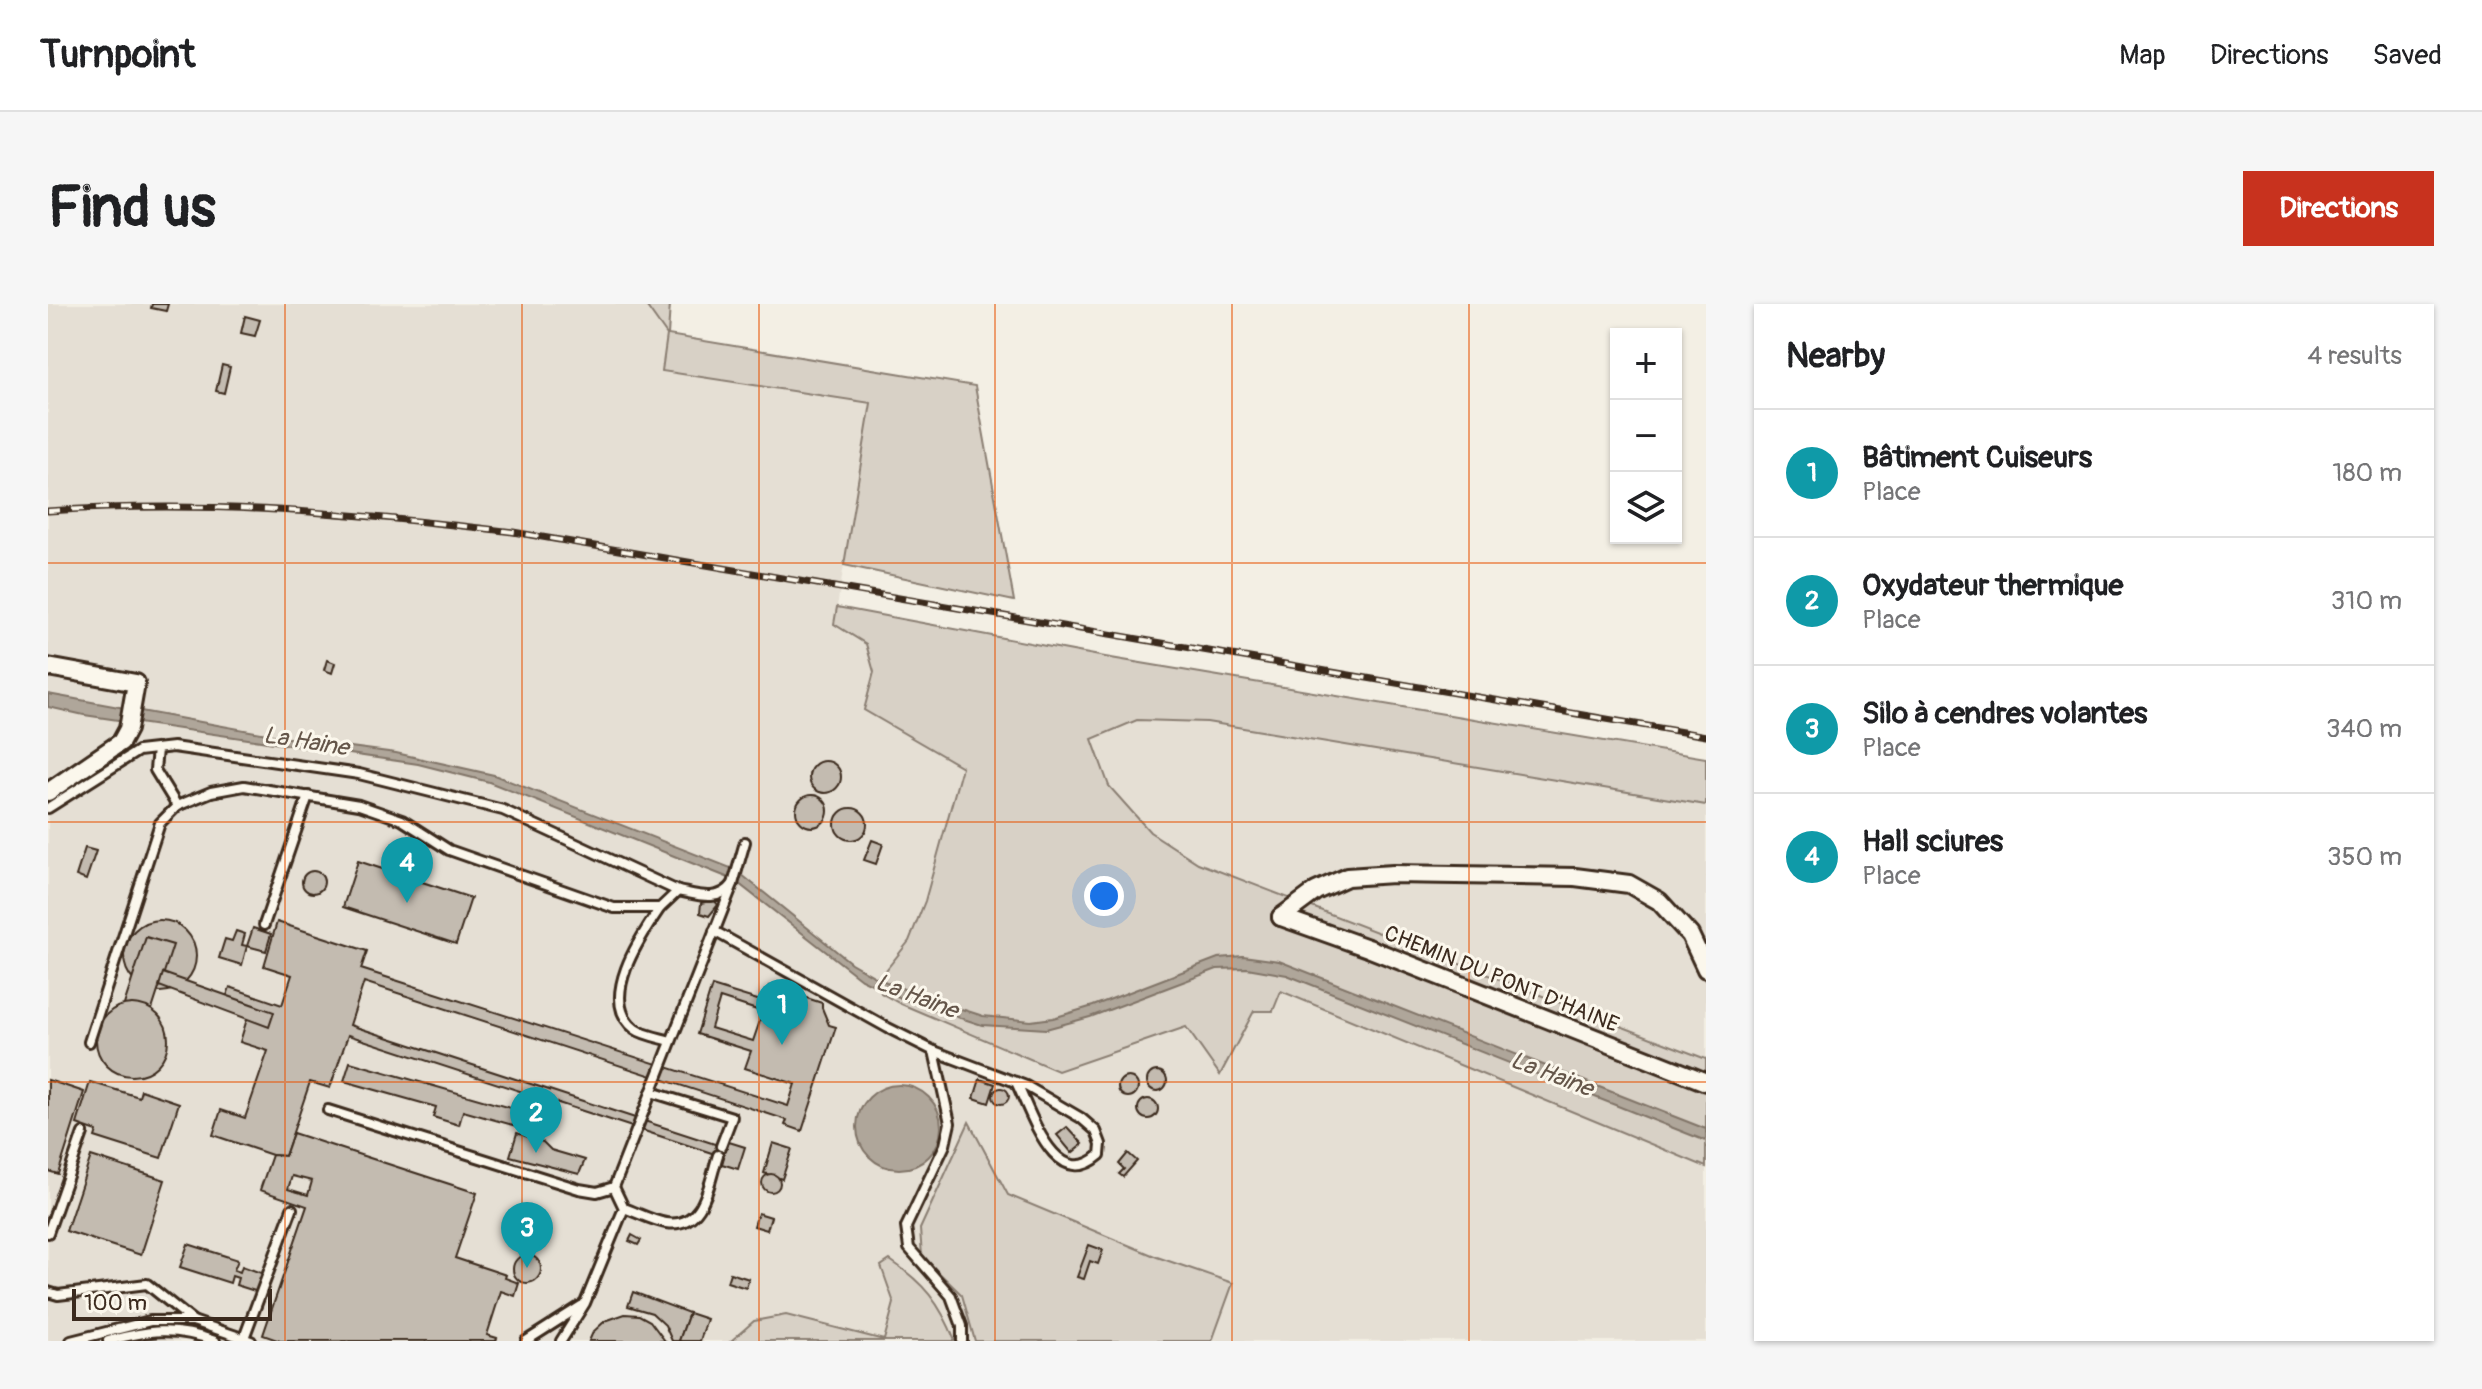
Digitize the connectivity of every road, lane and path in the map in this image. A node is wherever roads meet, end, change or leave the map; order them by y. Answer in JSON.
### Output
{"nodes":[{"id":1,"x":48,"y":667,"type":"edge"},
{"id":2,"x":157,"y":749,"type":"junction"},
{"id":3,"x":48,"y":792,"type":"edge"},
{"id":4,"x":308,"y":796,"type":"junction"},
{"id":5,"x":177,"y":806,"type":"junction"},
{"id":6,"x":48,"y":808,"type":"edge"},
{"id":7,"x":745,"y":842,"type":"dead end"},
{"id":8,"x":733,"y":884,"type":"junction"},
{"id":9,"x":678,"y":891,"type":"junction"},
{"id":10,"x":660,"y":908,"type":"junction"},
{"id":11,"x":264,"y":925,"type":"dead end"},
{"id":12,"x":714,"y":931,"type":"junction"},
{"id":13,"x":1706,"y":969,"type":"edge"},
{"id":14,"x":671,"y":1041,"type":"junction"},
{"id":15,"x":89,"y":1042,"type":"dead end"},
{"id":16,"x":934,"y":1051,"type":"junction"},
{"id":17,"x":1016,"y":1082,"type":"junction"},
{"id":18,"x":1706,"y":1082,"type":"edge"},
{"id":19,"x":651,"y":1092,"type":"junction"},
{"id":20,"x":328,"y":1110,"type":"dead end"},
{"id":21,"x":83,"y":1133,"type":"dead end"},
{"id":22,"x":614,"y":1187,"type":"junction"},
{"id":23,"x":624,"y":1208,"type":"junction"},
{"id":24,"x":292,"y":1209,"type":"dead end"},
{"id":25,"x":48,"y":1233,"type":"edge"},
{"id":26,"x":48,"y":1292,"type":"edge"},
{"id":27,"x":585,"y":1303,"type":"junction"},
{"id":28,"x":193,"y":1321,"type":"junction"},
{"id":29,"x":248,"y":1340,"type":"edge"},
{"id":30,"x":71,"y":1341,"type":"edge"},
{"id":31,"x":108,"y":1341,"type":"edge"},
{"id":32,"x":215,"y":1341,"type":"edge"},
{"id":33,"x":526,"y":1341,"type":"edge"},
{"id":34,"x":561,"y":1341,"type":"edge"},
{"id":35,"x":962,"y":1341,"type":"edge"}],
"edges":[{"from":1,"to":3,"type":"street"},
{"from":2,"to":5,"type":"lane"},
{"from":2,"to":6,"type":"lane"},
{"from":2,"to":9,"type":"lane"},
{"from":4,"to":5,"type":"lane"},
{"from":4,"to":10,"type":"lane"},
{"from":4,"to":11,"type":"lane"},
{"from":5,"to":15,"type":"lane"},
{"from":7,"to":8,"type":"lane"},
{"from":8,"to":9,"type":"lane"},
{"from":8,"to":12,"type":"lane"},
{"from":9,"to":10,"type":"lane"},
{"from":10,"to":14,"type":"lane"},
{"from":12,"to":14,"type":"lane"},
{"from":12,"to":16,"type":"lane"},
{"from":13,"to":18,"type":"street","name":"CHEMIN DU PONT D'HAINE"},
{"from":14,"to":19,"type":"lane"},
{"from":16,"to":17,"type":"lane"},
{"from":16,"to":35,"type":"lane"},
{"from":17,"to":17,"type":"lane"},
{"from":19,"to":22,"type":"lane"},
{"from":19,"to":23,"type":"lane"},
{"from":20,"to":22,"type":"lane"},
{"from":21,"to":25,"type":"lane"},
{"from":22,"to":23,"type":"lane"},
{"from":23,"to":27,"type":"lane"},
{"from":24,"to":29,"type":"lane"},
{"from":26,"to":28,"type":"lane"},
{"from":27,"to":33,"type":"lane"},
{"from":27,"to":34,"type":"lane"},
{"from":28,"to":29,"type":"lane"},
{"from":28,"to":30,"type":"lane"},
{"from":31,"to":32,"type":"lane"}]}
